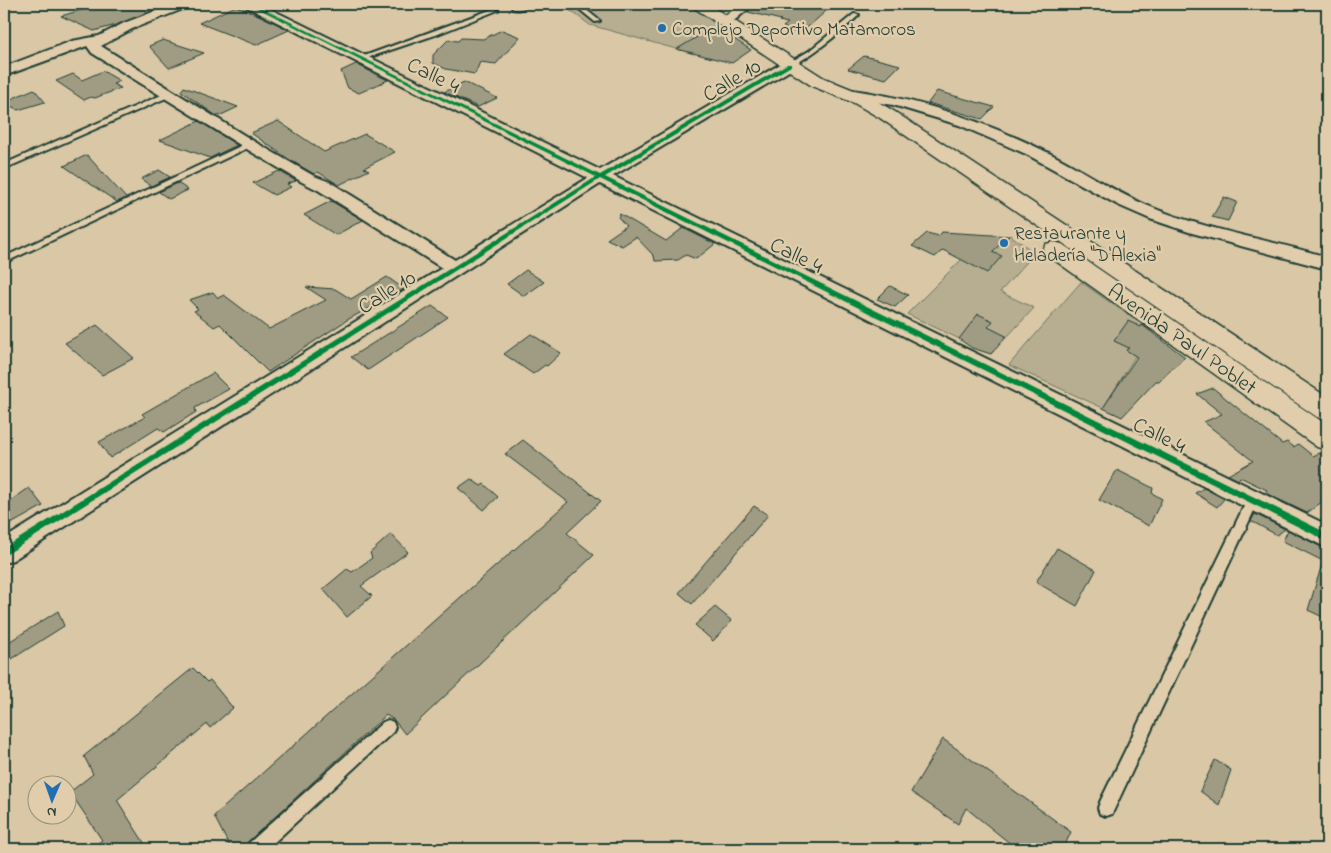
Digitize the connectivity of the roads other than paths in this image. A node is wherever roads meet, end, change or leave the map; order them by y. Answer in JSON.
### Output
{"nodes":[{"id":1,"x":184,"y":4,"type":"edge"},
{"id":2,"x":250,"y":4,"type":"edge"},
{"id":3,"x":576,"y":4,"type":"edge"},
{"id":4,"x":698,"y":4,"type":"edge"},
{"id":5,"x":748,"y":4,"type":"edge"},
{"id":6,"x":495,"y":10,"type":"dead end"},
{"id":7,"x":856,"y":15,"type":"dead end"},
{"id":8,"x":597,"y":21,"type":"dead end"},
{"id":9,"x":725,"y":22,"type":"junction"},
{"id":10,"x":101,"y":40,"type":"junction"},
{"id":11,"x":362,"y":58,"type":"junction"},
{"id":12,"x":789,"y":65,"type":"junction"},
{"id":13,"x":4,"y":72,"type":"edge"},
{"id":14,"x":818,"y":82,"type":"junction"},
{"id":15,"x":845,"y":93,"type":"junction"},
{"id":16,"x":169,"y":95,"type":"junction"},
{"id":17,"x":250,"y":145,"type":"junction"},
{"id":18,"x":4,"y":166,"type":"edge"},
{"id":19,"x":602,"y":176,"type":"junction"},
{"id":20,"x":4,"y":260,"type":"edge"},
{"id":21,"x":1327,"y":263,"type":"edge"},
{"id":22,"x":456,"y":268,"type":"junction"},
{"id":23,"x":1327,"y":410,"type":"edge"},
{"id":24,"x":1327,"y":439,"type":"edge"},
{"id":25,"x":1253,"y":500,"type":"junction"},
{"id":26,"x":1327,"y":537,"type":"edge"},
{"id":27,"x":4,"y":552,"type":"edge"},
{"id":28,"x":388,"y":727,"type":"dead end"},
{"id":29,"x":1106,"y":808,"type":"dead end"},
{"id":30,"x":255,"y":849,"type":"edge"}],
"edges":[{"from":1,"to":10,"type":"street"},
{"from":2,"to":11,"type":"street","name":"Calle 4"},
{"from":3,"to":8,"type":"lane"},
{"from":4,"to":9,"type":"main road","name":"Avenida Paul Poblet"},
{"from":5,"to":9,"type":"street"},
{"from":6,"to":11,"type":"lane"},
{"from":7,"to":12,"type":"lane"},
{"from":9,"to":12,"type":"main road","name":"Avenida Paul Poblet"},
{"from":10,"to":13,"type":"street"},
{"from":10,"to":16,"type":"street"},
{"from":11,"to":19,"type":"street","name":"Calle 4"},
{"from":12,"to":14,"type":"main road","name":"Avenida Paul Poblet"},
{"from":12,"to":19,"type":"street","name":"Calle 10"},
{"from":14,"to":15,"type":"main road","name":"Avenida Paul Poblet"},
{"from":14,"to":24,"type":"main road","name":"Avenida Paul Poblet"},
{"from":15,"to":21,"type":"street"},
{"from":15,"to":23,"type":"main road","name":"Avenida Paul Poblet"},
{"from":16,"to":17,"type":"street"},
{"from":16,"to":18,"type":"lane"},
{"from":17,"to":20,"type":"lane"},
{"from":17,"to":22,"type":"street"},
{"from":19,"to":22,"type":"street","name":"Calle 10"},
{"from":19,"to":25,"type":"street","name":"Calle 4"},
{"from":22,"to":27,"type":"street","name":"Calle 10"},
{"from":25,"to":26,"type":"street","name":"Calle 4"},
{"from":25,"to":29,"type":"lane"},
{"from":28,"to":30,"type":"lane"}]}
